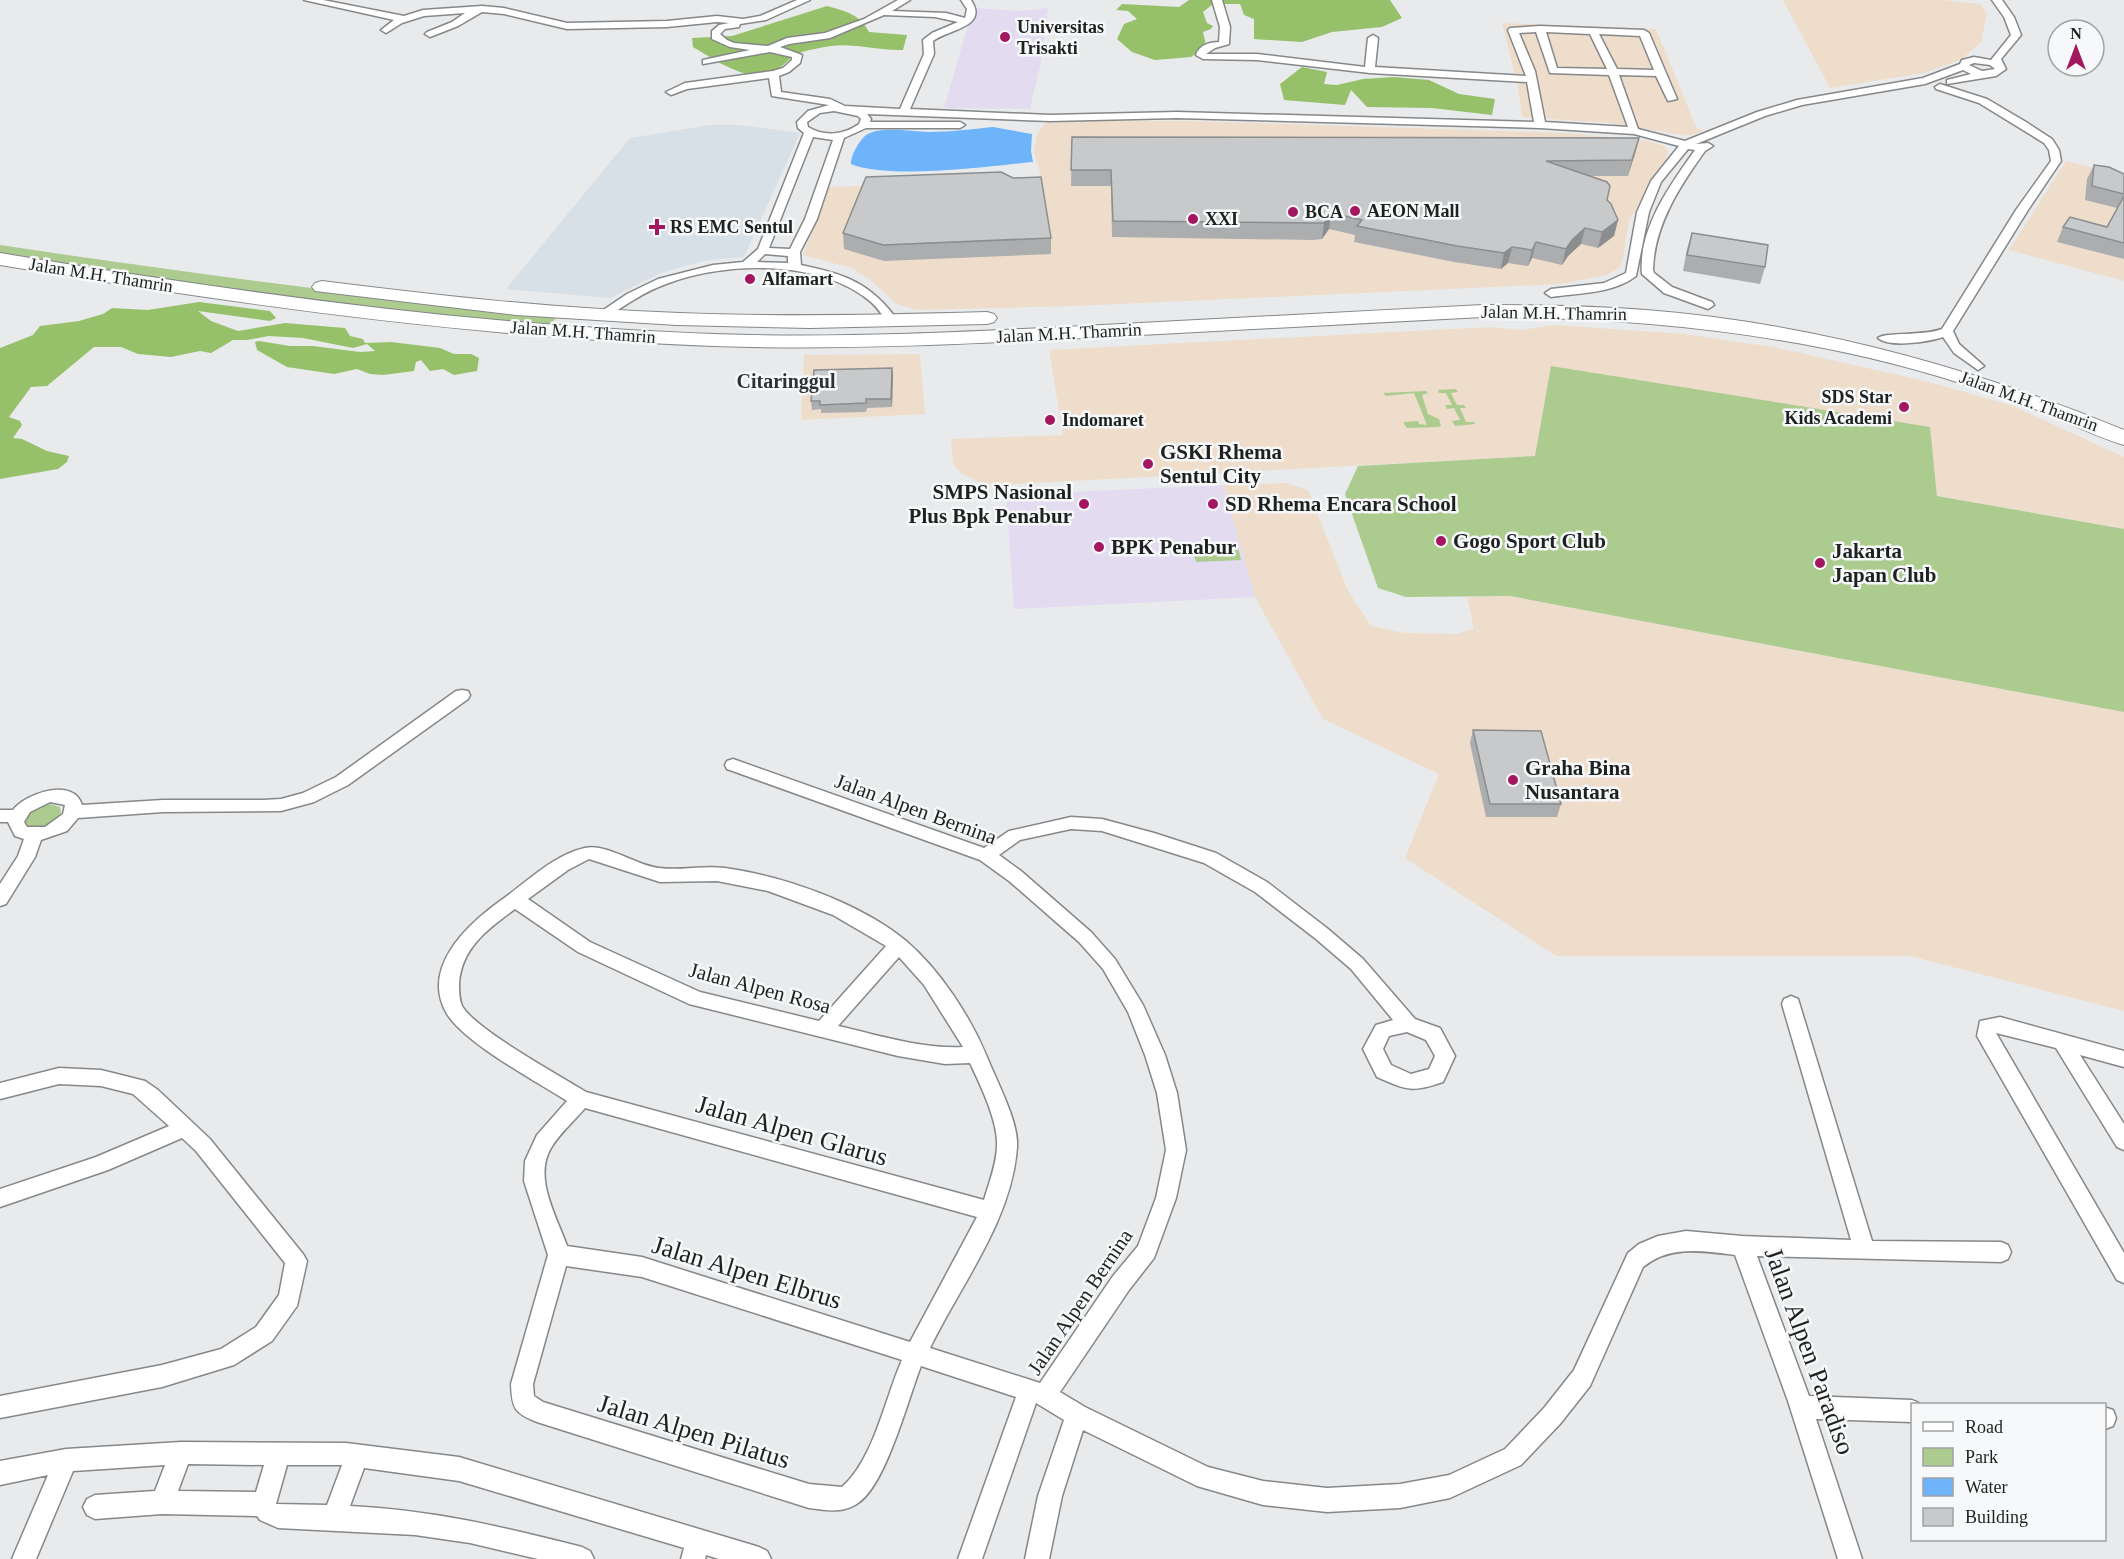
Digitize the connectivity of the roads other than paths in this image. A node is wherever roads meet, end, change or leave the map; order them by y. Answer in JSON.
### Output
{"nodes":[{"id":1,"x":309,"y":0,"type":"edge"},
{"id":2,"x":806,"y":0,"type":"edge"},
{"id":3,"x":905,"y":0,"type":"edge"},
{"id":4,"x":966,"y":0,"type":"edge"},
{"id":5,"x":1217,"y":0,"type":"edge"},
{"id":6,"x":1996,"y":0,"type":"edge"},
{"id":7,"x":476,"y":9,"type":"junction"},
{"id":8,"x":880,"y":12,"type":"junction"},
{"id":9,"x":2009,"y":17,"type":"junction"},
{"id":10,"x":763,"y":18,"type":"junction"},
{"id":11,"x":403,"y":19,"type":"junction"},
{"id":12,"x":966,"y":22,"type":"junction"},
{"id":13,"x":1540,"y":29,"type":"junction"},
{"id":14,"x":386,"y":30,"type":"dead end"},
{"id":15,"x":1593,"y":31,"type":"junction"},
{"id":16,"x":430,"y":34,"type":"dead end"},
{"id":17,"x":1373,"y":38,"type":"dead end"},
{"id":18,"x":771,"y":49,"type":"junction"},
{"id":19,"x":1974,"y":60,"type":"junction"},
{"id":20,"x":706,"y":62,"type":"dead end"},
{"id":21,"x":1997,"y":65,"type":"junction"},
{"id":22,"x":1964,"y":66,"type":"junction"},
{"id":23,"x":1370,"y":70,"type":"junction"},
{"id":24,"x":1553,"y":71,"type":"junction"},
{"id":25,"x":1660,"y":73,"type":"junction"},
{"id":26,"x":774,"y":74,"type":"junction"},
{"id":27,"x":1614,"y":74,"type":"junction"},
{"id":28,"x":1982,"y":74,"type":"junction"},
{"id":29,"x":1531,"y":75,"type":"junction"},
{"id":30,"x":1936,"y":86,"type":"junction"},
{"id":31,"x":671,"y":92,"type":"dead end"},
{"id":32,"x":1672,"y":99,"type":"dead end"},
{"id":33,"x":841,"y":108,"type":"junction"},
{"id":34,"x":853,"y":110,"type":"junction"},
{"id":35,"x":904,"y":112,"type":"junction"},
{"id":36,"x":1050,"y":118,"type":"junction"},
{"id":37,"x":864,"y":125,"type":"junction"},
{"id":38,"x":1540,"y":125,"type":"junction"},
{"id":39,"x":1634,"y":131,"type":"junction"},
{"id":40,"x":810,"y":132,"type":"junction"},
{"id":41,"x":840,"y":136,"type":"junction"},
{"id":42,"x":1685,"y":145,"type":"junction"},
{"id":43,"x":1701,"y":149,"type":"junction"},
{"id":44,"x":1656,"y":181,"type":"junction"},
{"id":45,"x":1675,"y":185,"type":"junction"},
{"id":46,"x":0,"y":242,"type":"edge"},
{"id":47,"x":763,"y":250,"type":"junction"},
{"id":48,"x":794,"y":252,"type":"junction"},
{"id":49,"x":0,"y":259,"type":"edge"},
{"id":50,"x":746,"y":266,"type":"junction"},
{"id":51,"x":797,"y":269,"type":"junction"},
{"id":52,"x":191,"y":270,"type":"dead end"},
{"id":53,"x":308,"y":285,"type":"dead end"},
{"id":54,"x":1551,"y":293,"type":"junction"},
{"id":55,"x":1624,"y":305,"type":"junction"},
{"id":56,"x":1708,"y":305,"type":"junction"},
{"id":57,"x":1659,"y":308,"type":"junction"},
{"id":58,"x":634,"y":318,"type":"junction"},
{"id":59,"x":892,"y":321,"type":"junction"},
{"id":60,"x":598,"y":324,"type":"junction"},
{"id":61,"x":1947,"y":331,"type":"junction"},
{"id":62,"x":1884,"y":338,"type":"junction"},
{"id":63,"x":1978,"y":366,"type":"junction"},
{"id":64,"x":2010,"y":383,"type":"junction"},
{"id":65,"x":2124,"y":418,"type":"edge"},
{"id":66,"x":2124,"y":438,"type":"edge"},
{"id":67,"x":462,"y":695,"type":"dead end"},
{"id":68,"x":733,"y":765,"type":"dead end"},
{"id":69,"x":75,"y":812,"type":"junction"},
{"id":70,"x":0,"y":816,"type":"edge"},
{"id":71,"x":18,"y":816,"type":"junction"},
{"id":72,"x":34,"y":835,"type":"junction"},
{"id":73,"x":986,"y":855,"type":"junction"},
{"id":74,"x":0,"y":899,"type":"edge"},
{"id":75,"x":516,"y":900,"type":"junction"},
{"id":76,"x":898,"y":945,"type":"junction"},
{"id":77,"x":1791,"y":1004,"type":"dead end"},
{"id":78,"x":1408,"y":1024,"type":"dead end"},
{"id":79,"x":824,"y":1028,"type":"junction"},
{"id":80,"x":2062,"y":1042,"type":"junction"},
{"id":81,"x":977,"y":1054,"type":"junction"},
{"id":82,"x":2124,"y":1059,"type":"edge"},
{"id":83,"x":0,"y":1091,"type":"edge"},
{"id":84,"x":582,"y":1099,"type":"junction"},
{"id":85,"x":183,"y":1129,"type":"junction"},
{"id":86,"x":2124,"y":1141,"type":"edge"},
{"id":87,"x":0,"y":1198,"type":"edge"},
{"id":88,"x":989,"y":1211,"type":"junction"},
{"id":89,"x":1742,"y":1246,"type":"junction"},
{"id":90,"x":1864,"y":1250,"type":"junction"},
{"id":91,"x":2001,"y":1252,"type":"dead end"},
{"id":92,"x":559,"y":1255,"type":"junction"},
{"id":93,"x":2124,"y":1273,"type":"edge"},
{"id":94,"x":915,"y":1354,"type":"junction"},
{"id":95,"x":1037,"y":1392,"type":"junction"},
{"id":96,"x":0,"y":1407,"type":"edge"},
{"id":97,"x":1803,"y":1407,"type":"junction"},
{"id":98,"x":1911,"y":1411,"type":"edge"},
{"id":99,"x":1077,"y":1415,"type":"junction"},
{"id":100,"x":181,"y":1453,"type":"junction"},
{"id":101,"x":279,"y":1453,"type":"junction"},
{"id":102,"x":357,"y":1455,"type":"junction"},
{"id":103,"x":66,"y":1460,"type":"junction"},
{"id":104,"x":0,"y":1473,"type":"edge"},
{"id":105,"x":851,"y":1494,"type":"joint"},
{"id":106,"x":162,"y":1503,"type":"junction"},
{"id":107,"x":264,"y":1504,"type":"junction"},
{"id":108,"x":95,"y":1507,"type":"dead end"},
{"id":109,"x":335,"y":1517,"type":"junction"},
{"id":110,"x":695,"y":1551,"type":"edge"},
{"id":111,"x":24,"y":1559,"type":"edge"},
{"id":112,"x":582,"y":1559,"type":"edge"},
{"id":113,"x":759,"y":1559,"type":"edge"},
{"id":114,"x":970,"y":1559,"type":"edge"},
{"id":115,"x":1037,"y":1559,"type":"edge"},
{"id":116,"x":1850,"y":1559,"type":"edge"}],
"edges":[{"from":1,"to":11,"type":"street"},
{"from":2,"to":10,"type":"street"},
{"from":3,"to":8,"type":"street"},
{"from":4,"to":12,"type":"street"},
{"from":5,"to":23,"type":"street"},
{"from":6,"to":9,"type":"street"},
{"from":7,"to":10,"type":"street"},
{"from":7,"to":11,"type":"street"},
{"from":7,"to":16,"type":"street"},
{"from":8,"to":12,"type":"street"},
{"from":8,"to":18,"type":"street"},
{"from":9,"to":19,"type":"street"},
{"from":9,"to":21,"type":"street"},
{"from":10,"to":18,"type":"street"},
{"from":11,"to":14,"type":"street"},
{"from":12,"to":35,"type":"street"},
{"from":13,"to":15,"type":"street"},
{"from":13,"to":24,"type":"street"},
{"from":13,"to":29,"type":"street"},
{"from":15,"to":25,"type":"street"},
{"from":15,"to":27,"type":"street"},
{"from":17,"to":23,"type":"street"},
{"from":18,"to":20,"type":"street"},
{"from":18,"to":26,"type":"street"},
{"from":19,"to":21,"type":"street"},
{"from":19,"to":22,"type":"street"},
{"from":21,"to":28,"type":"street"},
{"from":22,"to":28,"type":"street"},
{"from":22,"to":42,"type":"street"},
{"from":23,"to":29,"type":"street"},
{"from":24,"to":27,"type":"street"},
{"from":24,"to":29,"type":"street"},
{"from":25,"to":27,"type":"street"},
{"from":25,"to":32,"type":"street"},
{"from":26,"to":31,"type":"street"},
{"from":26,"to":33,"type":"street"},
{"from":27,"to":39,"type":"street"},
{"from":28,"to":30,"type":"street"},
{"from":29,"to":38,"type":"street"},
{"from":30,"to":43,"type":"street"},
{"from":30,"to":61,"type":"street"},
{"from":33,"to":34,"type":"street"},
{"from":33,"to":40,"type":"street"},
{"from":34,"to":35,"type":"street"},
{"from":34,"to":37,"type":"street"},
{"from":35,"to":36,"type":"street"},
{"from":36,"to":37,"type":"street"},
{"from":36,"to":38,"type":"street"},
{"from":37,"to":41,"type":"street"},
{"from":38,"to":39,"type":"street"},
{"from":39,"to":42,"type":"street"},
{"from":40,"to":41,"type":"street"},
{"from":40,"to":47,"type":"street"},
{"from":41,"to":48,"type":"street"},
{"from":42,"to":43,"type":"street"},
{"from":42,"to":44,"type":"street"},
{"from":43,"to":45,"type":"street"},
{"from":44,"to":45,"type":"street"},
{"from":44,"to":54,"type":"street"},
{"from":45,"to":56,"type":"street"},
{"from":46,"to":52,"type":"main road","name":"Jalan M.H. Thamrin"},
{"from":47,"to":48,"type":"street"},
{"from":47,"to":50,"type":"street"},
{"from":48,"to":51,"type":"street"},
{"from":49,"to":60,"type":"main road","name":"Jalan M.H. Thamrin"},
{"from":50,"to":51,"type":"street"},
{"from":50,"to":60,"type":"street"},
{"from":51,"to":59,"type":"street"},
{"from":53,"to":60,"type":"main road","name":"Jalan M.H. Thamrin"},
{"from":54,"to":55,"type":"main road","name":"Jalan M.H. Thamrin"},
{"from":54,"to":59,"type":"main road","name":"Jalan M.H. Thamrin"},
{"from":55,"to":57,"type":"main road","name":"Jalan M.H. Thamrin"},
{"from":55,"to":60,"type":"main road","name":"Jalan M.H. Thamrin"},
{"from":56,"to":57,"type":"main road","name":"Jalan M.H. Thamrin"},
{"from":56,"to":62,"type":"main road","name":"Jalan M.H. Thamrin"},
{"from":57,"to":64,"type":"main road","name":"Jalan M.H. Thamrin"},
{"from":58,"to":59,"type":"main road","name":"Jalan M.H. Thamrin"},
{"from":58,"to":60,"type":"main road","name":"Jalan M.H. Thamrin"},
{"from":58,"to":60,"type":"main road"},
{"from":61,"to":62,"type":"street"},
{"from":61,"to":63,"type":"street"},
{"from":62,"to":63,"type":"main road","name":"Jalan M.H. Thamrin"},
{"from":63,"to":64,"type":"main road","name":"Jalan M.H. Thamrin"},
{"from":64,"to":65,"type":"main road","name":"Jalan M.H. Thamrin"},
{"from":64,"to":66,"type":"main road","name":"Jalan M.H. Thamrin"},
{"from":67,"to":69,"type":"street"},
{"from":68,"to":73,"type":"street","name":"Jalan Alpen Bernina"},
{"from":69,"to":71,"type":"street"},
{"from":69,"to":72,"type":"street"},
{"from":70,"to":71,"type":"street"},
{"from":71,"to":72,"type":"street"},
{"from":72,"to":74,"type":"street"},
{"from":73,"to":78,"type":"street"},
{"from":73,"to":95,"type":"street","name":"Jalan Alpen Bernina"},
{"from":75,"to":76,"type":"street","name":"Jalan Alpen Glarus"},
{"from":75,"to":79,"type":"street","name":"Jalan Alpen Rosa"},
{"from":75,"to":84,"type":"street","name":"Jalan Alpen Glarus"},
{"from":76,"to":79,"type":"street"},
{"from":76,"to":81,"type":"street","name":"Jalan Alpen Glarus"},
{"from":77,"to":90,"type":"street"},
{"from":79,"to":81,"type":"street","name":"Jalan Alpen Rosa"},
{"from":80,"to":82,"type":"street"},
{"from":80,"to":86,"type":"street"},
{"from":80,"to":93,"type":"street"},
{"from":81,"to":88,"type":"street","name":"Jalan Alpen Glarus"},
{"from":83,"to":85,"type":"street"},
{"from":84,"to":88,"type":"street","name":"Jalan Alpen Glarus"},
{"from":84,"to":92,"type":"street"},
{"from":85,"to":87,"type":"street"},
{"from":85,"to":96,"type":"street"},
{"from":88,"to":94,"type":"street","name":"Jalan Alpen Glarus"},
{"from":89,"to":90,"type":"street"},
{"from":89,"to":97,"type":"street","name":"Jalan Alpen Paradiso"},
{"from":89,"to":99,"type":"street","name":"Jalan Alpen Paradiso"},
{"from":90,"to":91,"type":"street"},
{"from":92,"to":94,"type":"street","name":"Jalan Alpen Elbrus"},
{"from":92,"to":105,"type":"street","name":"Jalan Alpen Pilatus"},
{"from":94,"to":95,"type":"street","name":"Jalan Alpen Elbrus"},
{"from":94,"to":105,"type":"street","name":"Jalan Alpen Glarus"},
{"from":95,"to":99,"type":"street","name":"Jalan Alpen Paradiso"},
{"from":95,"to":114,"type":"street","name":"Jalan Alpen Bernina"},
{"from":97,"to":98,"type":"street"},
{"from":97,"to":116,"type":"street","name":"Jalan Alpen Paradiso"},
{"from":99,"to":115,"type":"street"},
{"from":100,"to":101,"type":"street"},
{"from":100,"to":103,"type":"street"},
{"from":100,"to":106,"type":"street"},
{"from":101,"to":102,"type":"street"},
{"from":101,"to":107,"type":"street"},
{"from":102,"to":109,"type":"street"},
{"from":102,"to":110,"type":"street"},
{"from":103,"to":104,"type":"street"},
{"from":103,"to":111,"type":"street"},
{"from":106,"to":107,"type":"street"},
{"from":106,"to":108,"type":"street"},
{"from":107,"to":109,"type":"street"},
{"from":109,"to":112,"type":"street"},
{"from":110,"to":113,"type":"street"}]}
